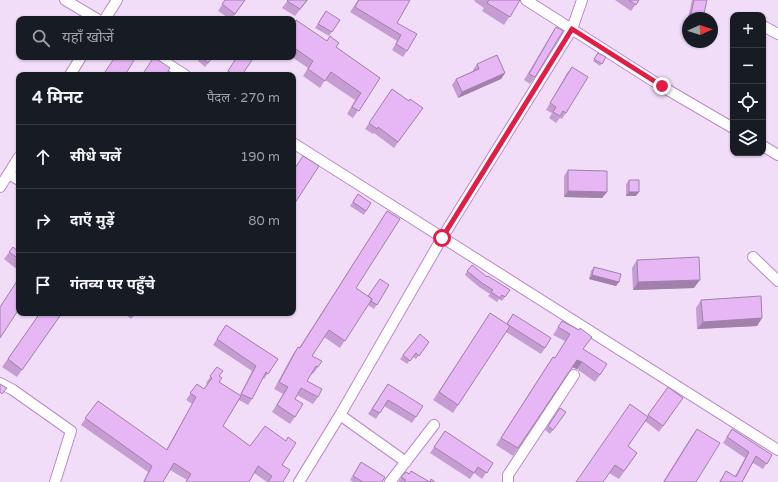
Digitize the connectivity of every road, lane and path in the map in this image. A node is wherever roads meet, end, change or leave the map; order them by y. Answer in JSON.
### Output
{"nodes":[{"id":1,"x":65,"y":0,"type":"edge"},
{"id":2,"x":117,"y":0,"type":"edge"},
{"id":3,"x":526,"y":0,"type":"edge"},
{"id":4,"x":582,"y":0,"type":"edge"},
{"id":5,"x":92,"y":16,"type":"edge"},
{"id":6,"x":107,"y":16,"type":"edge"},
{"id":7,"x":766,"y":28,"type":"edge"},
{"id":8,"x":572,"y":29,"type":"junction"},
{"id":9,"x":778,"y":34,"type":"edge"},
{"id":10,"x":79,"y":60,"type":"edge"},
{"id":11,"x":162,"y":60,"type":"edge"},
{"id":12,"x":72,"y":72,"type":"edge"},
{"id":13,"x":180,"y":72,"type":"edge"},
{"id":14,"x":730,"y":126,"type":"edge"},
{"id":15,"x":296,"y":145,"type":"edge"},
{"id":16,"x":766,"y":148,"type":"edge"},
{"id":17,"x":778,"y":155,"type":"edge"},
{"id":18,"x":16,"y":162,"type":"edge"},
{"id":19,"x":9,"y":174,"type":"junction"},
{"id":20,"x":16,"y":178,"type":"edge"},
{"id":21,"x":1,"y":184,"type":"edge"},
{"id":22,"x":442,"y":238,"type":"junction"},
{"id":23,"x":753,"y":257,"type":"dead end"},
{"id":24,"x":778,"y":281,"type":"edge"},
{"id":25,"x":574,"y":375,"type":"edge"},
{"id":26,"x":0,"y":383,"type":"edge"},
{"id":27,"x":340,"y":415,"type":"junction"},
{"id":28,"x":434,"y":425,"type":"dead end"},
{"id":29,"x":778,"y":450,"type":"edge"},
{"id":30,"x":406,"y":462,"type":"junction"},
{"id":31,"x":55,"y":482,"type":"edge"},
{"id":32,"x":299,"y":482,"type":"edge"},
{"id":33,"x":390,"y":482,"type":"edge"},
{"id":34,"x":508,"y":482,"type":"edge"}],
"edges":[{"from":1,"to":5,"type":"street"},
{"from":2,"to":6,"type":"street"},
{"from":3,"to":8,"type":"street"},
{"from":4,"to":8,"type":"street"},
{"from":7,"to":9,"type":"street"},
{"from":8,"to":14,"type":"street"},
{"from":8,"to":22,"type":"street"},
{"from":10,"to":12,"type":"street"},
{"from":11,"to":13,"type":"street"},
{"from":15,"to":22,"type":"street"},
{"from":16,"to":17,"type":"street"},
{"from":18,"to":19,"type":"street"},
{"from":19,"to":20,"type":"street"},
{"from":19,"to":21,"type":"street"},
{"from":22,"to":27,"type":"street"},
{"from":22,"to":29,"type":"street"},
{"from":23,"to":24,"type":"street"},
{"from":25,"to":34,"type":"street"},
{"from":26,"to":31,"type":"street"},
{"from":27,"to":30,"type":"street"},
{"from":27,"to":32,"type":"street"},
{"from":28,"to":30,"type":"street"},
{"from":30,"to":33,"type":"street"}]}
